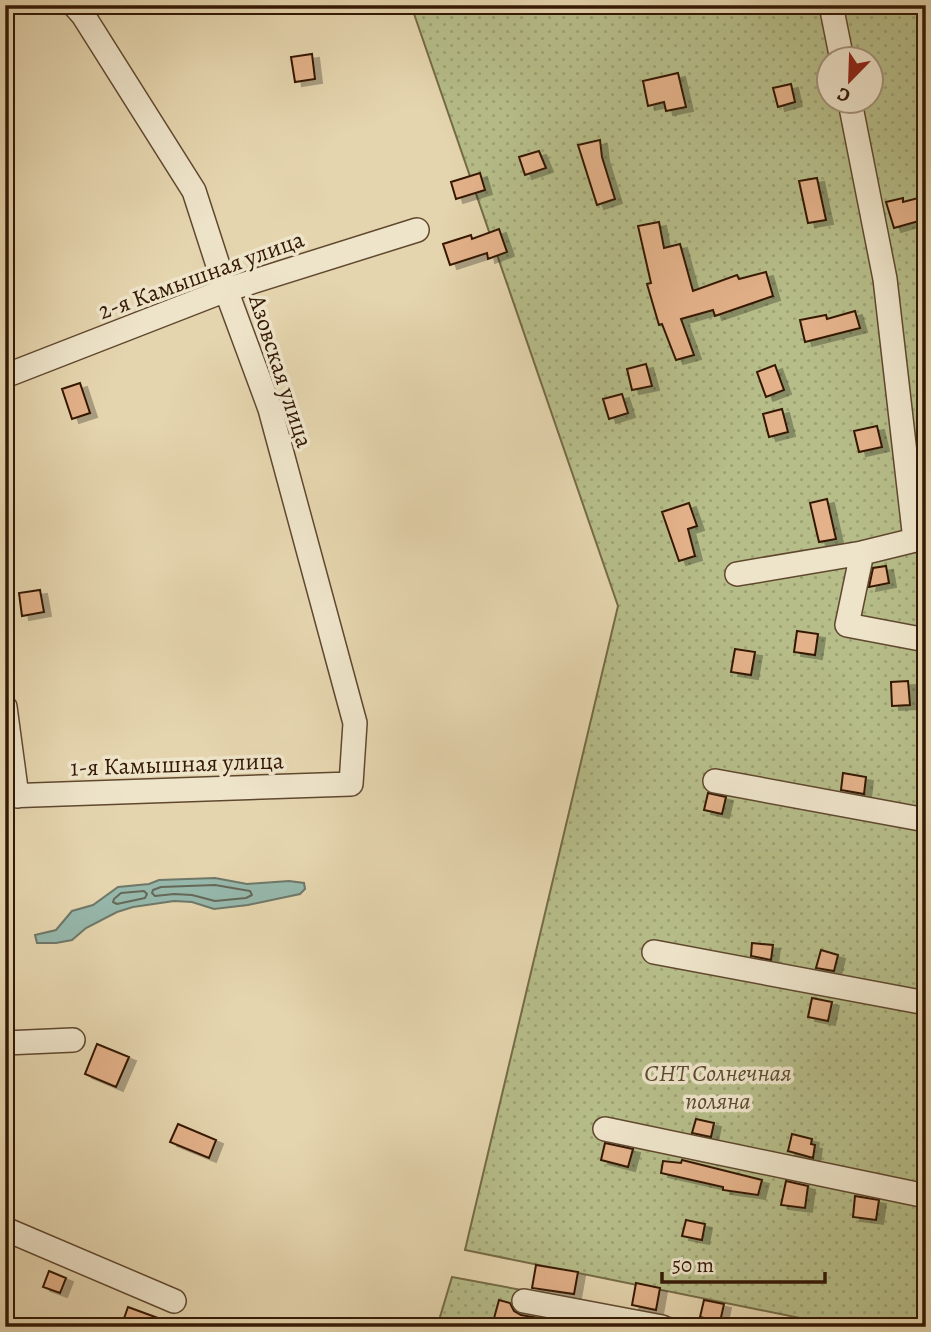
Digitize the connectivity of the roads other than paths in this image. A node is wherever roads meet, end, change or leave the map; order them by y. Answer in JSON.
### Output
{"nodes":[{"id":1,"x":74,"y":5,"type":"edge"},
{"id":2,"x":831,"y":5,"type":"edge"},
{"id":3,"x":839,"y":46,"type":"edge"},
{"id":4,"x":853,"y":116,"type":"edge"},
{"id":5,"x":417,"y":230,"type":"dead end"},
{"id":6,"x":226,"y":290,"type":"junction"},
{"id":7,"x":5,"y":376,"type":"edge"},
{"id":8,"x":862,"y":552,"type":"junction"},
{"id":9,"x":737,"y":574,"type":"dead end"},
{"id":10,"x":926,"y":639,"type":"edge"},
{"id":11,"x":5,"y":707,"type":"edge"},
{"id":12,"x":715,"y":780,"type":"dead end"},
{"id":13,"x":351,"y":784,"type":"joint"},
{"id":14,"x":11,"y":796,"type":"edge"},
{"id":15,"x":926,"y":820,"type":"edge"},
{"id":16,"x":654,"y":952,"type":"dead end"},
{"id":17,"x":926,"y":1003,"type":"edge"},
{"id":18,"x":73,"y":1040,"type":"dead end"},
{"id":19,"x":5,"y":1043,"type":"edge"},
{"id":20,"x":605,"y":1129,"type":"dead end"},
{"id":21,"x":926,"y":1196,"type":"edge"},
{"id":22,"x":5,"y":1229,"type":"edge"},
{"id":23,"x":174,"y":1301,"type":"dead end"},
{"id":24,"x":524,"y":1301,"type":"dead end"},
{"id":25,"x":662,"y":1327,"type":"edge"}],
"edges":[{"from":1,"to":6,"type":"street","name":"Азовская улица"},
{"from":2,"to":3,"type":"street"},
{"from":4,"to":8,"type":"street"},
{"from":5,"to":6,"type":"street","name":"2-я Камышная улица"},
{"from":6,"to":7,"type":"street","name":"2-я Камышная улица"},
{"from":6,"to":13,"type":"street","name":"Азовская улица"},
{"from":8,"to":9,"type":"street"},
{"from":8,"to":10,"type":"street"},
{"from":11,"to":14,"type":"street"},
{"from":12,"to":15,"type":"street"},
{"from":13,"to":14,"type":"street","name":"1-я Камышная улица"},
{"from":16,"to":17,"type":"street"},
{"from":18,"to":19,"type":"street"},
{"from":20,"to":21,"type":"street"},
{"from":22,"to":23,"type":"street"},
{"from":24,"to":25,"type":"street"}]}
